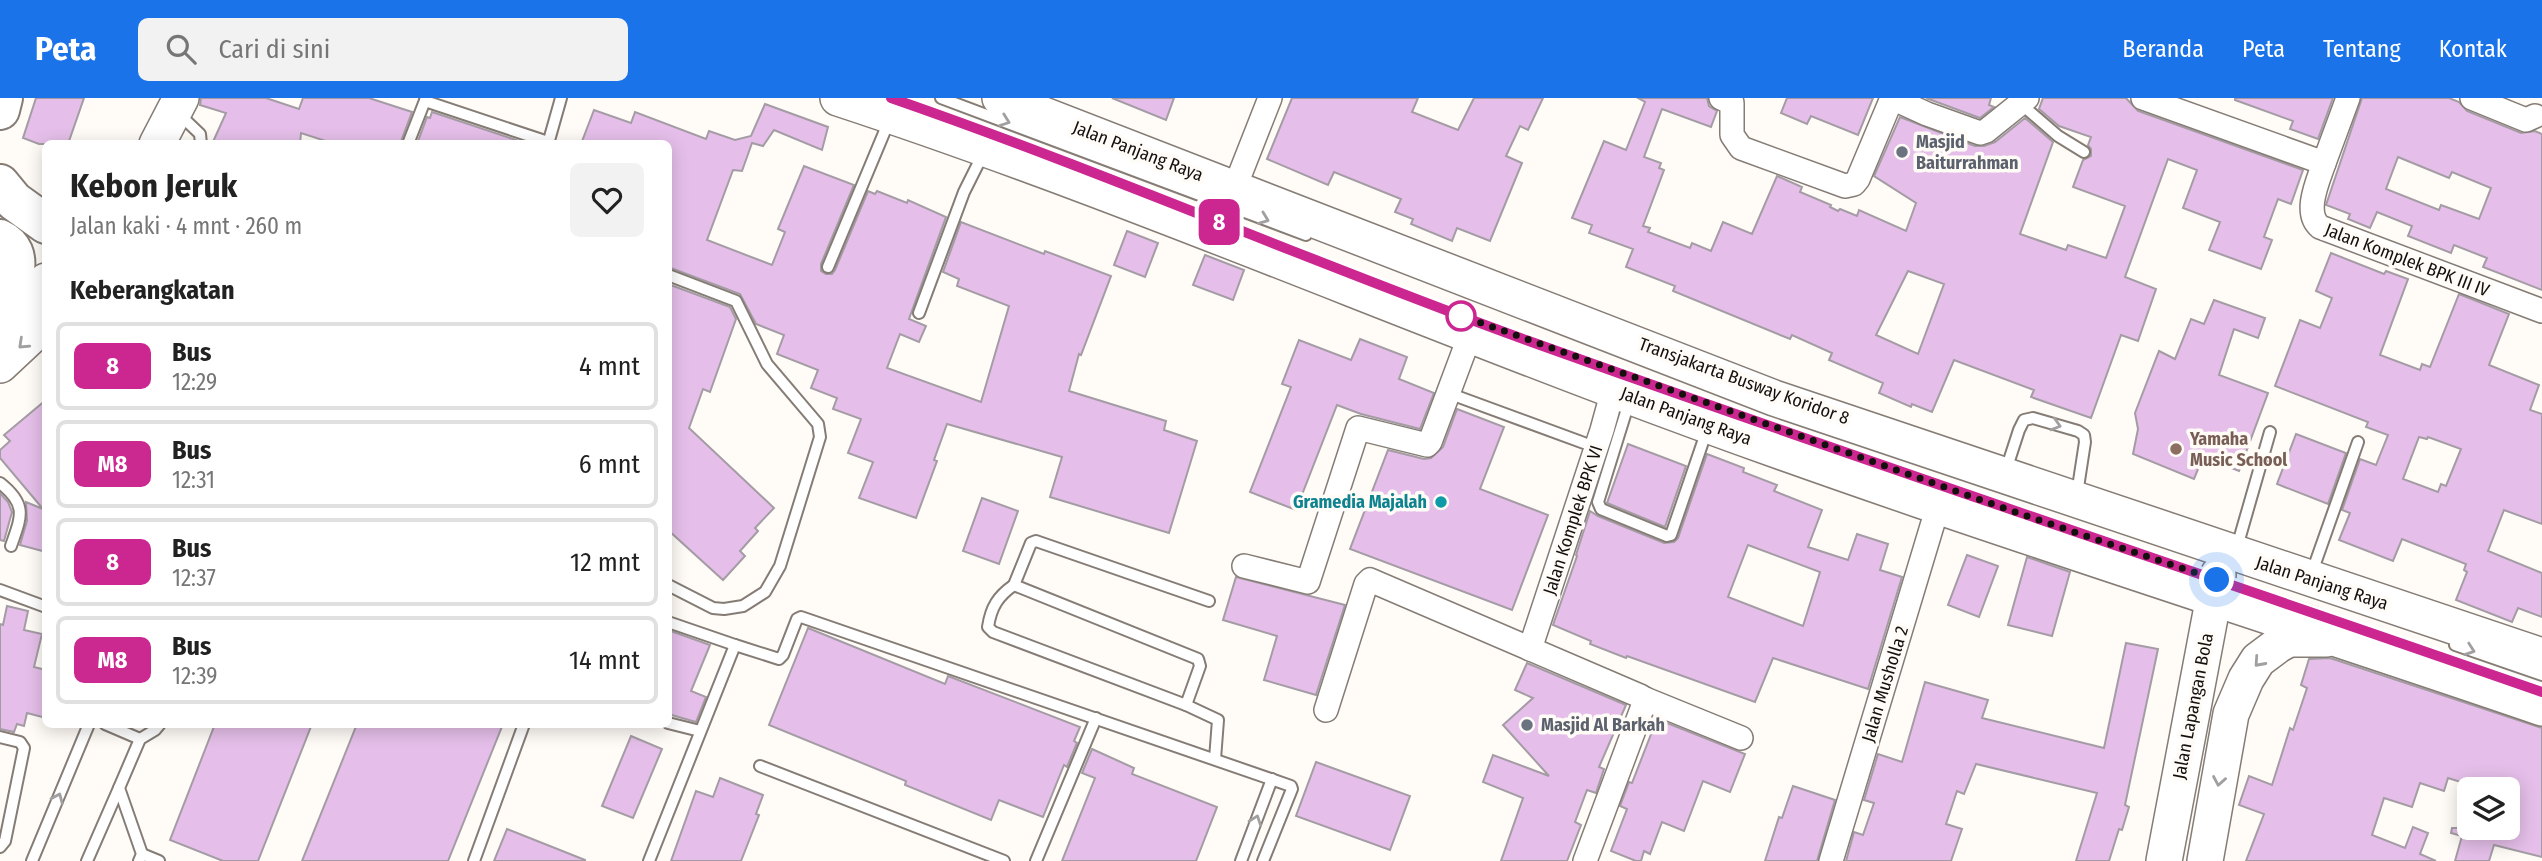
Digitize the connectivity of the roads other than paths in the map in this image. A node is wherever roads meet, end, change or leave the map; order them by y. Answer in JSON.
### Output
{"nodes":[{"id":1,"x":3,"y":98,"type":"edge"},
{"id":2,"x":838,"y":98,"type":"edge"},
{"id":3,"x":941,"y":98,"type":"edge"},
{"id":4,"x":1000,"y":98,"type":"edge"},
{"id":5,"x":1270,"y":98,"type":"edge"},
{"id":6,"x":1721,"y":98,"type":"edge"},
{"id":7,"x":1892,"y":98,"type":"edge"},
{"id":8,"x":2143,"y":98,"type":"edge"},
{"id":9,"x":2348,"y":98,"type":"edge"},
{"id":10,"x":2472,"y":98,"type":"edge"},
{"id":11,"x":425,"y":99,"type":"edge"},
{"id":12,"x":564,"y":99,"type":"edge"},
{"id":13,"x":170,"y":102,"type":"edge"},
{"id":14,"x":447,"y":103,"type":"edge"},
{"id":15,"x":2018,"y":103,"type":"edge"},
{"id":16,"x":0,"y":110,"type":"edge"},
{"id":17,"x":891,"y":115,"type":"junction"},
{"id":18,"x":2535,"y":116,"type":"dead end"},
{"id":19,"x":136,"y":140,"type":"edge"},
{"id":20,"x":158,"y":140,"type":"edge"},
{"id":21,"x":201,"y":140,"type":"edge"},
{"id":22,"x":410,"y":140,"type":"edge"},
{"id":23,"x":540,"y":140,"type":"edge"},
{"id":24,"x":549,"y":140,"type":"edge"},
{"id":25,"x":986,"y":148,"type":"junction"},
{"id":26,"x":2084,"y":152,"type":"dead end"},
{"id":27,"x":2323,"y":163,"type":"junction"},
{"id":28,"x":3,"y":187,"type":"edge"},
{"id":29,"x":1235,"y":187,"type":"junction"},
{"id":30,"x":42,"y":201,"type":"edge"},
{"id":31,"x":42,"y":221,"type":"edge"},
{"id":32,"x":0,"y":239,"type":"edge"},
{"id":33,"x":1315,"y":239,"type":"dead end"},
{"id":34,"x":828,"y":267,"type":"dead end"},
{"id":35,"x":672,"y":277,"type":"edge"},
{"id":36,"x":42,"y":285,"type":"edge"},
{"id":37,"x":0,"y":304,"type":"edge"},
{"id":38,"x":2542,"y":311,"type":"edge"},
{"id":39,"x":919,"y":313,"type":"dead end"},
{"id":40,"x":0,"y":326,"type":"edge"},
{"id":41,"x":42,"y":326,"type":"edge"},
{"id":42,"x":1470,"y":335,"type":"junction"},
{"id":43,"x":1550,"y":348,"type":"dead end"},
{"id":44,"x":0,"y":365,"type":"edge"},
{"id":45,"x":1448,"y":393,"type":"junction"},
{"id":46,"x":1622,"y":394,"type":"junction"},
{"id":47,"x":1709,"y":424,"type":"junction"},
{"id":48,"x":2270,"y":432,"type":"dead end"},
{"id":49,"x":2358,"y":442,"type":"dead end"},
{"id":50,"x":1584,"y":443,"type":"dead end"},
{"id":51,"x":2004,"y":475,"type":"junction"},
{"id":52,"x":0,"y":483,"type":"edge"},
{"id":53,"x":2076,"y":500,"type":"junction"},
{"id":54,"x":1938,"y":506,"type":"junction"},
{"id":55,"x":11,"y":546,"type":"dead end"},
{"id":56,"x":1244,"y":566,"type":"dead end"},
{"id":57,"x":2206,"y":568,"type":"junction"},
{"id":58,"x":2309,"y":579,"type":"junction"},
{"id":59,"x":1014,"y":585,"type":"junction"},
{"id":60,"x":672,"y":587,"type":"edge"},
{"id":61,"x":0,"y":590,"type":"edge"},
{"id":62,"x":1209,"y":601,"type":"dead end"},
{"id":63,"x":42,"y":606,"type":"edge"},
{"id":64,"x":672,"y":623,"type":"edge"},
{"id":65,"x":2336,"y":629,"type":"junction"},
{"id":66,"x":2440,"y":640,"type":"dead end"},
{"id":67,"x":735,"y":645,"type":"junction"},
{"id":68,"x":1530,"y":649,"type":"junction"},
{"id":69,"x":2542,"y":656,"type":"edge"},
{"id":70,"x":2542,"y":675,"type":"edge"},
{"id":71,"x":2199,"y":682,"type":"junction"},
{"id":72,"x":1645,"y":699,"type":"junction"},
{"id":73,"x":1186,"y":705,"type":"junction"},
{"id":74,"x":2542,"y":708,"type":"edge"},
{"id":75,"x":1326,"y":710,"type":"dead end"},
{"id":76,"x":1096,"y":718,"type":"junction"},
{"id":77,"x":672,"y":724,"type":"edge"},
{"id":78,"x":87,"y":728,"type":"edge"},
{"id":79,"x":114,"y":728,"type":"edge"},
{"id":80,"x":157,"y":728,"type":"edge"},
{"id":81,"x":523,"y":728,"type":"edge"},
{"id":82,"x":700,"y":731,"type":"junction"},
{"id":83,"x":0,"y":737,"type":"edge"},
{"id":84,"x":1741,"y":738,"type":"dead end"},
{"id":85,"x":140,"y":739,"type":"junction"},
{"id":86,"x":1215,"y":760,"type":"junction"},
{"id":87,"x":760,"y":766,"type":"dead end"},
{"id":88,"x":1272,"y":779,"type":"junction"},
{"id":89,"x":119,"y":788,"type":"junction"},
{"id":90,"x":0,"y":847,"type":"edge"},
{"id":91,"x":140,"y":857,"type":"edge"},
{"id":92,"x":32,"y":861,"type":"edge"},
{"id":93,"x":87,"y":861,"type":"edge"},
{"id":94,"x":159,"y":861,"type":"edge"},
{"id":95,"x":474,"y":861,"type":"edge"},
{"id":96,"x":649,"y":861,"type":"edge"},
{"id":97,"x":1004,"y":861,"type":"edge"},
{"id":98,"x":1035,"y":861,"type":"edge"},
{"id":99,"x":1241,"y":861,"type":"edge"},
{"id":100,"x":1263,"y":861,"type":"edge"},
{"id":101,"x":1585,"y":861,"type":"edge"},
{"id":102,"x":1831,"y":861,"type":"edge"},
{"id":103,"x":2164,"y":861,"type":"edge"},
{"id":104,"x":2205,"y":861,"type":"edge"}],
"edges":[{"from":1,"to":16,"type":"highway"},
{"from":2,"to":17,"type":"main road","name":"Jalan Panjang Raya"},
{"from":3,"to":33,"type":"lane","one_way":true},
{"from":4,"to":29,"type":"main road","name":"Jalan Panjang Raya"},
{"from":5,"to":29,"type":"street"},
{"from":6,"to":7,"type":"street"},
{"from":7,"to":15,"type":"street"},
{"from":8,"to":27,"type":"street"},
{"from":9,"to":27,"type":"street","name":"Jalan Komplek BPK III IV"},
{"from":10,"to":18,"type":"street"},
{"from":11,"to":14,"type":"lane"},
{"from":11,"to":22,"type":"lane"},
{"from":12,"to":24,"type":"lane"},
{"from":13,"to":19,"type":"main road"},
{"from":13,"to":20,"type":"main road"},
{"from":13,"to":21,"type":"lane"},
{"from":14,"to":23,"type":"lane"},
{"from":15,"to":26,"type":"lane"},
{"from":17,"to":25,"type":"main road","name":"Jalan Panjang Raya"},
{"from":17,"to":34,"type":"lane"},
{"from":25,"to":39,"type":"lane"},
{"from":25,"to":42,"type":"main road","name":"Jalan Panjang Raya"},
{"from":27,"to":38,"type":"street","name":"Jalan Komplek BPK III IV"},
{"from":28,"to":30,"type":"highway"},
{"from":28,"to":31,"type":"highway"},
{"from":29,"to":51,"type":"main road","name":"Jalan Panjang Raya"},
{"from":32,"to":37,"type":"highway"},
{"from":35,"to":60,"type":"lane"},
{"from":36,"to":40,"type":"main road"},
{"from":41,"to":44,"type":"main road","one_way":true},
{"from":42,"to":45,"type":"street"},
{"from":42,"to":46,"type":"main road","name":"Jalan Panjang Raya"},
{"from":43,"to":57,"type":"lane","name":"Transjakarta Busway Koridor 8"},
{"from":45,"to":50,"type":"lane"},
{"from":45,"to":56,"type":"street"},
{"from":46,"to":47,"type":"main road","name":"Jalan Panjang Raya"},
{"from":46,"to":47,"type":"lane"},
{"from":46,"to":68,"type":"street","name":"Jalan Komplek BPK VI"},
{"from":47,"to":54,"type":"main road","name":"Jalan Panjang Raya"},
{"from":48,"to":57,"type":"lane"},
{"from":49,"to":58,"type":"lane"},
{"from":51,"to":53,"type":"main road","name":"Jalan Panjang Raya"},
{"from":51,"to":53,"type":"lane","one_way":true},
{"from":52,"to":55,"type":"lane"},
{"from":53,"to":57,"type":"main road","name":"Jalan Panjang Raya"},
{"from":54,"to":57,"type":"main road","name":"Jalan Panjang Raya"},
{"from":54,"to":102,"type":"street","name":"Jalan Musholla 2"},
{"from":57,"to":58,"type":"main road","name":"Jalan Panjang Raya"},
{"from":57,"to":65,"type":"main road","name":"Jalan Panjang Raya"},
{"from":57,"to":71,"type":"main road","name":"Jalan Lapangan Bola"},
{"from":57,"to":71,"type":"main road"},
{"from":58,"to":69,"type":"main road","name":"Jalan Panjang Raya"},
{"from":59,"to":62,"type":"lane"},
{"from":59,"to":73,"type":"lane"},
{"from":59,"to":73,"type":"lane"},
{"from":61,"to":63,"type":"lane"},
{"from":64,"to":67,"type":"lane"},
{"from":65,"to":74,"type":"main road","name":"Jalan Panjang Raya"},
{"from":65,"to":104,"type":"main road","one_way":true},
{"from":66,"to":70,"type":"lane","one_way":true},
{"from":67,"to":76,"type":"lane"},
{"from":67,"to":82,"type":"lane"},
{"from":68,"to":72,"type":"street"},
{"from":68,"to":75,"type":"street"},
{"from":71,"to":103,"type":"main road","name":"Jalan Lapangan Bola"},
{"from":72,"to":84,"type":"street"},
{"from":72,"to":101,"type":"street"},
{"from":73,"to":86,"type":"lane"},
{"from":76,"to":86,"type":"lane"},
{"from":76,"to":98,"type":"lane"},
{"from":77,"to":82,"type":"lane"},
{"from":92,"to":78,"type":"lane","one_way":true},
{"from":79,"to":85,"type":"lane"},
{"from":80,"to":85,"type":"lane"},
{"from":81,"to":95,"type":"lane"},
{"from":82,"to":96,"type":"lane"},
{"from":83,"to":90,"type":"lane"},
{"from":85,"to":89,"type":"lane"},
{"from":86,"to":88,"type":"lane"},
{"from":87,"to":97,"type":"lane"},
{"from":99,"to":88,"type":"lane","one_way":true},
{"from":88,"to":100,"type":"lane"},
{"from":89,"to":91,"type":"lane"},
{"from":89,"to":93,"type":"lane"},
{"from":91,"to":94,"type":"lane"}]}
